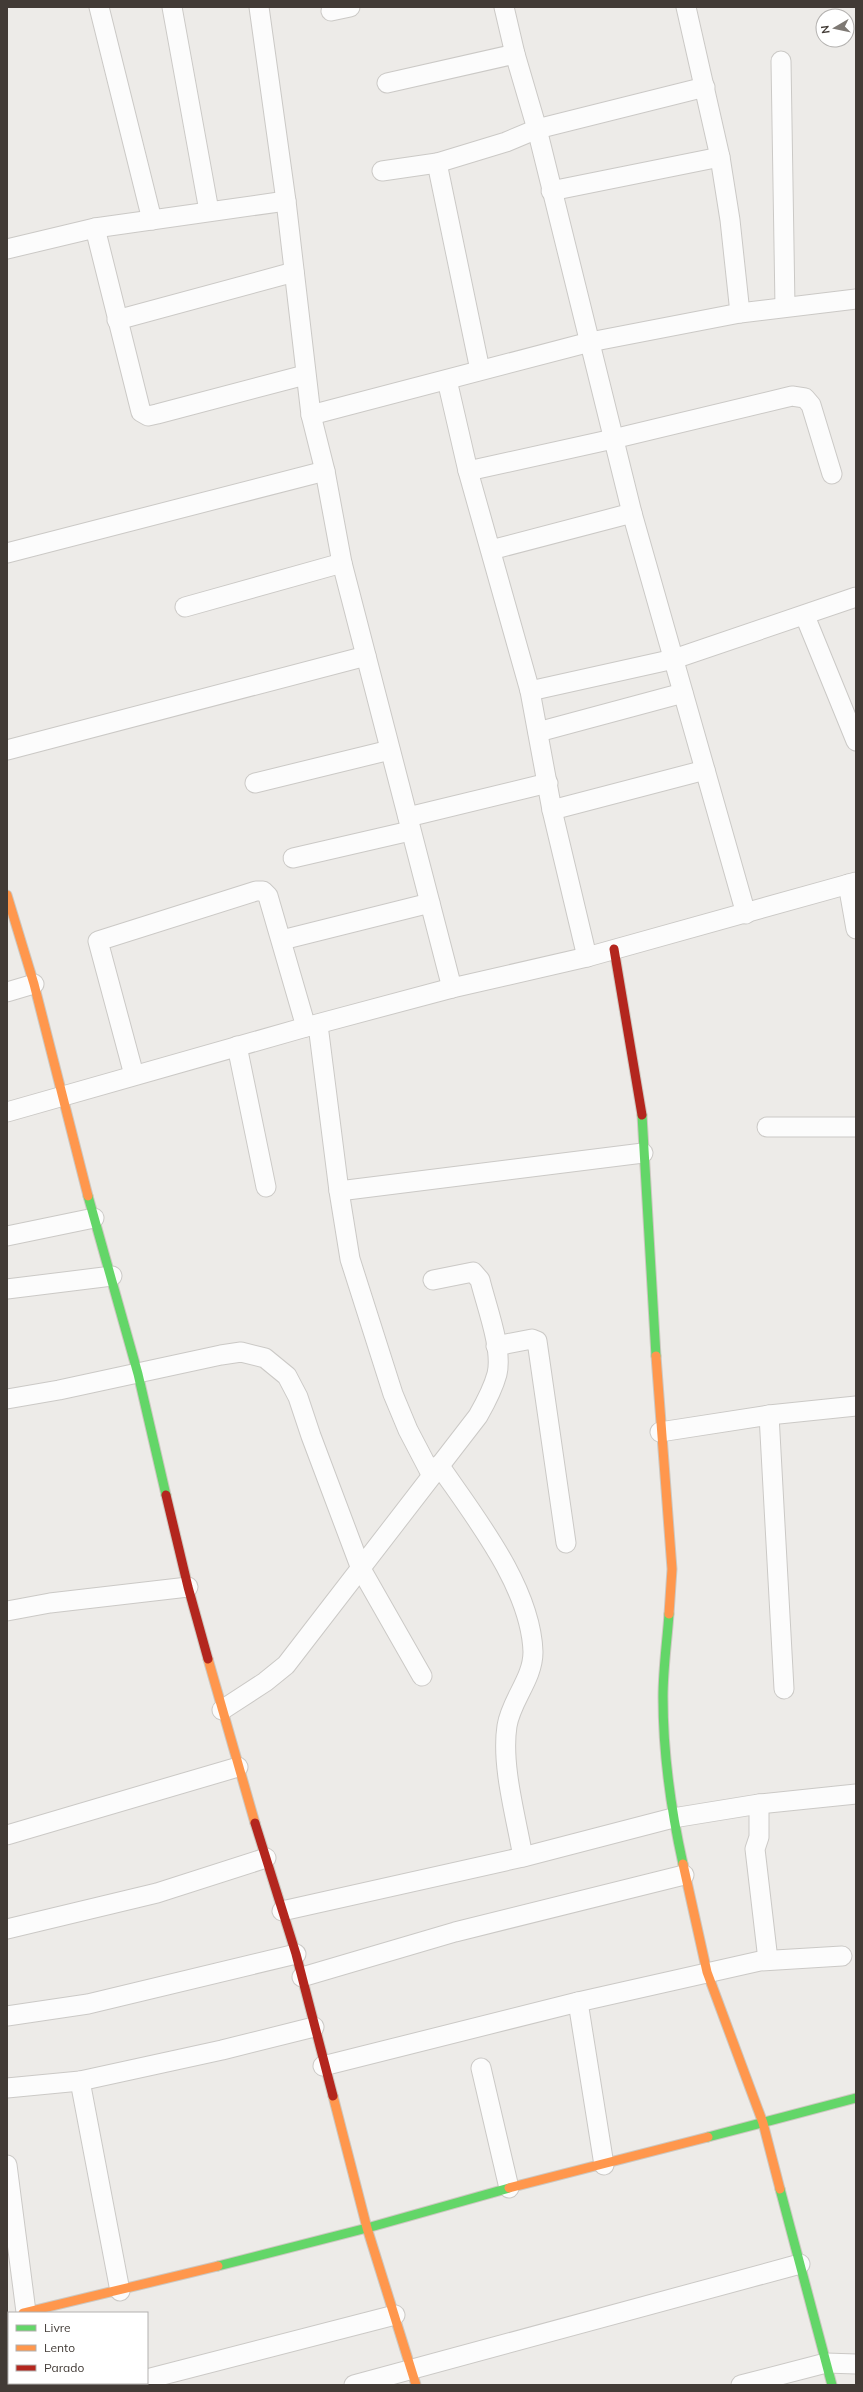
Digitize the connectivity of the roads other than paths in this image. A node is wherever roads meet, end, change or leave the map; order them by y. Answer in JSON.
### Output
{"nodes":[{"id":1,"x":99,"y":7,"type":"edge"},
{"id":2,"x":172,"y":7,"type":"edge"},
{"id":3,"x":259,"y":7,"type":"edge"},
{"id":4,"x":350,"y":7,"type":"edge"},
{"id":5,"x":504,"y":7,"type":"edge"},
{"id":6,"x":686,"y":7,"type":"edge"},
{"id":7,"x":331,"y":11,"type":"dead end"},
{"id":8,"x":515,"y":54,"type":"junction"},
{"id":9,"x":781,"y":62,"type":"dead end"},
{"id":10,"x":387,"y":83,"type":"dead end"},
{"id":11,"x":705,"y":87,"type":"junction"},
{"id":12,"x":537,"y":129,"type":"junction"},
{"id":13,"x":720,"y":157,"type":"junction"},
{"id":14,"x":437,"y":163,"type":"junction"},
{"id":15,"x":382,"y":171,"type":"dead end"},
{"id":16,"x":551,"y":191,"type":"junction"},
{"id":17,"x":286,"y":201,"type":"junction"},
{"id":18,"x":209,"y":211,"type":"junction"},
{"id":19,"x":152,"y":220,"type":"junction"},
{"id":20,"x":95,"y":228,"type":"junction"},
{"id":21,"x":7,"y":249,"type":"edge"},
{"id":22,"x":294,"y":272,"type":"junction"},
{"id":23,"x":856,"y":299,"type":"edge"},
{"id":24,"x":785,"y":307,"type":"junction"},
{"id":25,"x":740,"y":313,"type":"junction"},
{"id":26,"x":117,"y":320,"type":"junction"},
{"id":27,"x":590,"y":342,"type":"junction"},
{"id":28,"x":480,"y":370,"type":"junction"},
{"id":29,"x":305,"y":375,"type":"junction"},
{"id":30,"x":446,"y":380,"type":"junction"},
{"id":31,"x":311,"y":415,"type":"junction"},
{"id":32,"x":613,"y":439,"type":"junction"},
{"id":33,"x":324,"y":471,"type":"junction"},
{"id":34,"x":468,"y":471,"type":"junction"},
{"id":35,"x":832,"y":474,"type":"dead end"},
{"id":36,"x":632,"y":513,"type":"junction"},
{"id":37,"x":491,"y":550,"type":"junction"},
{"id":38,"x":7,"y":553,"type":"edge"},
{"id":39,"x":342,"y":563,"type":"junction"},
{"id":40,"x":856,"y":597,"type":"edge"},
{"id":41,"x":185,"y":607,"type":"dead end"},
{"id":42,"x":805,"y":616,"type":"junction"},
{"id":43,"x":366,"y":656,"type":"junction"},
{"id":44,"x":674,"y":659,"type":"junction"},
{"id":45,"x":530,"y":691,"type":"junction"},
{"id":46,"x":683,"y":693,"type":"junction"},
{"id":47,"x":538,"y":732,"type":"junction"},
{"id":48,"x":856,"y":741,"type":"edge"},
{"id":49,"x":7,"y":750,"type":"edge"},
{"id":50,"x":390,"y":750,"type":"junction"},
{"id":51,"x":705,"y":770,"type":"junction"},
{"id":52,"x":255,"y":782,"type":"dead end"},
{"id":53,"x":548,"y":783,"type":"junction"},
{"id":54,"x":552,"y":810,"type":"junction"},
{"id":55,"x":409,"y":824,"type":"junction"},
{"id":56,"x":293,"y":858,"type":"dead end"},
{"id":57,"x":852,"y":883,"type":"edge"},
{"id":58,"x":7,"y":895,"type":"edge"},
{"id":59,"x":430,"y":903,"type":"junction"},
{"id":60,"x":746,"y":914,"type":"junction"},
{"id":61,"x":856,"y":929,"type":"edge"},
{"id":62,"x":282,"y":940,"type":"junction"},
{"id":63,"x":614,"y":949,"type":"junction"},
{"id":64,"x":586,"y":957,"type":"junction"},
{"id":65,"x":34,"y":984,"type":"junction"},
{"id":66,"x":452,"y":988,"type":"junction"},
{"id":67,"x":7,"y":992,"type":"edge"},
{"id":68,"x":312,"y":1026,"type":"junction"},
{"id":69,"x":237,"y":1046,"type":"junction"},
{"id":70,"x":134,"y":1074,"type":"junction"},
{"id":71,"x":64,"y":1096,"type":"junction"},
{"id":72,"x":7,"y":1112,"type":"edge"},
{"id":73,"x":767,"y":1127,"type":"dead end"},
{"id":74,"x":856,"y":1127,"type":"edge"},
{"id":75,"x":643,"y":1153,"type":"junction"},
{"id":76,"x":266,"y":1187,"type":"dead end"},
{"id":77,"x":338,"y":1191,"type":"junction"},
{"id":78,"x":94,"y":1218,"type":"junction"},
{"id":79,"x":7,"y":1236,"type":"edge"},
{"id":80,"x":112,"y":1276,"type":"junction"},
{"id":81,"x":433,"y":1280,"type":"dead end"},
{"id":82,"x":7,"y":1289,"type":"edge"},
{"id":83,"x":496,"y":1346,"type":"junction"},
{"id":84,"x":138,"y":1374,"type":"junction"},
{"id":85,"x":7,"y":1399,"type":"edge"},
{"id":86,"x":856,"y":1406,"type":"edge"},
{"id":87,"x":769,"y":1415,"type":"junction"},
{"id":88,"x":660,"y":1432,"type":"junction"},
{"id":89,"x":435,"y":1470,"type":"junction"},
{"id":90,"x":566,"y":1543,"type":"dead end"},
{"id":91,"x":361,"y":1569,"type":"junction"},
{"id":92,"x":188,"y":1587,"type":"junction"},
{"id":93,"x":7,"y":1611,"type":"edge"},
{"id":94,"x":422,"y":1676,"type":"dead end"},
{"id":95,"x":784,"y":1689,"type":"dead end"},
{"id":96,"x":222,"y":1710,"type":"junction"},
{"id":97,"x":238,"y":1767,"type":"junction"},
{"id":98,"x":856,"y":1794,"type":"edge"},
{"id":99,"x":759,"y":1804,"type":"junction"},
{"id":100,"x":673,"y":1818,"type":"junction"},
{"id":101,"x":7,"y":1835,"type":"edge"},
{"id":102,"x":523,"y":1857,"type":"junction"},
{"id":103,"x":266,"y":1858,"type":"junction"},
{"id":104,"x":684,"y":1875,"type":"junction"},
{"id":105,"x":282,"y":1911,"type":"junction"},
{"id":106,"x":7,"y":1929,"type":"edge"},
{"id":107,"x":296,"y":1954,"type":"junction"},
{"id":108,"x":842,"y":1956,"type":"dead end"},
{"id":109,"x":768,"y":1960,"type":"junction"},
{"id":110,"x":707,"y":1972,"type":"junction"},
{"id":111,"x":302,"y":1977,"type":"junction"},
{"id":112,"x":578,"y":2002,"type":"junction"},
{"id":113,"x":7,"y":2016,"type":"edge"},
{"id":114,"x":314,"y":2027,"type":"junction"},
{"id":115,"x":323,"y":2066,"type":"junction"},
{"id":116,"x":481,"y":2068,"type":"dead end"},
{"id":117,"x":80,"y":2081,"type":"junction"},
{"id":118,"x":7,"y":2088,"type":"edge"},
{"id":119,"x":856,"y":2098,"type":"edge"},
{"id":120,"x":763,"y":2123,"type":"junction"},
{"id":121,"x":7,"y":2165,"type":"edge"},
{"id":122,"x":604,"y":2165,"type":"junction"},
{"id":123,"x":509,"y":2188,"type":"junction"},
{"id":124,"x":367,"y":2228,"type":"junction"},
{"id":125,"x":800,"y":2264,"type":"junction"},
{"id":126,"x":120,"y":2291,"type":"junction"},
{"id":127,"x":76,"y":2307,"type":"edge"},
{"id":128,"x":25,"y":2312,"type":"edge"},
{"id":129,"x":34,"y":2312,"type":"edge"},
{"id":130,"x":395,"y":2316,"type":"junction"},
{"id":131,"x":826,"y":2363,"type":"junction"},
{"id":132,"x":856,"y":2364,"type":"edge"},
{"id":133,"x":413,"y":2377,"type":"edge"},
{"id":134,"x":148,"y":2379,"type":"edge"},
{"id":135,"x":354,"y":2385,"type":"edge"},
{"id":136,"x":741,"y":2385,"type":"edge"},
{"id":137,"x":832,"y":2385,"type":"edge"}],
"edges":[{"from":1,"to":19,"type":"street"},
{"from":2,"to":18,"type":"street"},
{"from":3,"to":17,"type":"street"},
{"from":4,"to":7,"type":"street"},
{"from":5,"to":8,"type":"street"},
{"from":6,"to":11,"type":"street"},
{"from":8,"to":10,"type":"street"},
{"from":8,"to":12,"type":"street"},
{"from":9,"to":24,"type":"street"},
{"from":11,"to":12,"type":"street"},
{"from":11,"to":13,"type":"street"},
{"from":12,"to":14,"type":"street"},
{"from":12,"to":16,"type":"street"},
{"from":13,"to":16,"type":"street"},
{"from":13,"to":25,"type":"street"},
{"from":14,"to":15,"type":"street"},
{"from":14,"to":28,"type":"street"},
{"from":16,"to":27,"type":"street"},
{"from":17,"to":18,"type":"street"},
{"from":17,"to":22,"type":"street"},
{"from":18,"to":19,"type":"street"},
{"from":19,"to":20,"type":"street"},
{"from":20,"to":21,"type":"street"},
{"from":20,"to":26,"type":"street"},
{"from":22,"to":26,"type":"street"},
{"from":22,"to":29,"type":"street"},
{"from":23,"to":24,"type":"street"},
{"from":24,"to":25,"type":"street"},
{"from":25,"to":27,"type":"street"},
{"from":26,"to":29,"type":"street"},
{"from":27,"to":28,"type":"street"},
{"from":27,"to":32,"type":"street"},
{"from":28,"to":30,"type":"street"},
{"from":29,"to":31,"type":"street"},
{"from":30,"to":31,"type":"street"},
{"from":30,"to":34,"type":"street"},
{"from":31,"to":33,"type":"street"},
{"from":32,"to":34,"type":"street"},
{"from":32,"to":35,"type":"street"},
{"from":32,"to":36,"type":"street"},
{"from":33,"to":38,"type":"street"},
{"from":33,"to":39,"type":"street"},
{"from":34,"to":37,"type":"street"},
{"from":36,"to":37,"type":"street"},
{"from":36,"to":44,"type":"street"},
{"from":37,"to":45,"type":"street"},
{"from":39,"to":41,"type":"street"},
{"from":39,"to":43,"type":"street"},
{"from":40,"to":42,"type":"street"},
{"from":42,"to":44,"type":"street"},
{"from":42,"to":48,"type":"street"},
{"from":43,"to":49,"type":"street"},
{"from":43,"to":50,"type":"street"},
{"from":44,"to":45,"type":"street"},
{"from":44,"to":46,"type":"street"},
{"from":45,"to":47,"type":"street"},
{"from":46,"to":47,"type":"street"},
{"from":46,"to":51,"type":"street"},
{"from":47,"to":53,"type":"street"},
{"from":50,"to":52,"type":"street"},
{"from":50,"to":55,"type":"street"},
{"from":51,"to":54,"type":"street"},
{"from":51,"to":60,"type":"street"},
{"from":53,"to":54,"type":"street"},
{"from":53,"to":55,"type":"street"},
{"from":54,"to":64,"type":"street"},
{"from":55,"to":56,"type":"street"},
{"from":55,"to":59,"type":"street"},
{"from":57,"to":60,"type":"street"},
{"from":57,"to":61,"type":"street"},
{"from":58,"to":65,"type":"street"},
{"from":59,"to":62,"type":"street"},
{"from":59,"to":66,"type":"street"},
{"from":60,"to":63,"type":"street"},
{"from":62,"to":68,"type":"street"},
{"from":62,"to":70,"type":"street"},
{"from":63,"to":64,"type":"street"},
{"from":63,"to":75,"type":"street"},
{"from":64,"to":66,"type":"street"},
{"from":65,"to":67,"type":"street"},
{"from":65,"to":71,"type":"street"},
{"from":66,"to":68,"type":"street"},
{"from":68,"to":69,"type":"street"},
{"from":68,"to":77,"type":"street"},
{"from":69,"to":70,"type":"street"},
{"from":69,"to":76,"type":"street"},
{"from":70,"to":71,"type":"street"},
{"from":71,"to":72,"type":"street"},
{"from":71,"to":78,"type":"street"},
{"from":73,"to":74,"type":"street"},
{"from":75,"to":77,"type":"street"},
{"from":75,"to":88,"type":"street"},
{"from":77,"to":89,"type":"street"},
{"from":78,"to":79,"type":"street"},
{"from":78,"to":80,"type":"street"},
{"from":80,"to":82,"type":"street"},
{"from":80,"to":84,"type":"street"},
{"from":81,"to":83,"type":"street"},
{"from":83,"to":89,"type":"street"},
{"from":83,"to":90,"type":"street"},
{"from":84,"to":85,"type":"street"},
{"from":84,"to":91,"type":"street"},
{"from":84,"to":92,"type":"street"},
{"from":86,"to":87,"type":"street"},
{"from":87,"to":88,"type":"street"},
{"from":87,"to":95,"type":"street"},
{"from":88,"to":100,"type":"street"},
{"from":89,"to":91,"type":"street"},
{"from":89,"to":102,"type":"street"},
{"from":91,"to":94,"type":"street"},
{"from":91,"to":96,"type":"street"},
{"from":92,"to":93,"type":"street"},
{"from":92,"to":96,"type":"street"},
{"from":96,"to":97,"type":"street"},
{"from":97,"to":101,"type":"street"},
{"from":97,"to":103,"type":"street"},
{"from":98,"to":99,"type":"street"},
{"from":99,"to":100,"type":"street"},
{"from":99,"to":109,"type":"street"},
{"from":100,"to":102,"type":"street"},
{"from":100,"to":104,"type":"street"},
{"from":102,"to":105,"type":"street"},
{"from":103,"to":105,"type":"street"},
{"from":103,"to":106,"type":"street"},
{"from":104,"to":110,"type":"street"},
{"from":104,"to":111,"type":"street"},
{"from":105,"to":107,"type":"street"},
{"from":107,"to":111,"type":"street"},
{"from":107,"to":113,"type":"street"},
{"from":108,"to":109,"type":"street"},
{"from":109,"to":110,"type":"street"},
{"from":110,"to":112,"type":"street"},
{"from":110,"to":120,"type":"street"},
{"from":111,"to":114,"type":"street"},
{"from":112,"to":115,"type":"street"},
{"from":112,"to":122,"type":"street"},
{"from":114,"to":115,"type":"street"},
{"from":114,"to":117,"type":"street"},
{"from":115,"to":124,"type":"street"},
{"from":116,"to":123,"type":"street"},
{"from":117,"to":118,"type":"street"},
{"from":117,"to":126,"type":"street"},
{"from":119,"to":120,"type":"street"},
{"from":120,"to":122,"type":"street"},
{"from":120,"to":125,"type":"street"},
{"from":121,"to":128,"type":"street"},
{"from":122,"to":123,"type":"street"},
{"from":123,"to":124,"type":"street"},
{"from":124,"to":126,"type":"street"},
{"from":124,"to":130,"type":"street"},
{"from":125,"to":131,"type":"street"},
{"from":125,"to":133,"type":"street"},
{"from":126,"to":127,"type":"street"},
{"from":127,"to":129,"type":"street"},
{"from":130,"to":133,"type":"street"},
{"from":130,"to":134,"type":"street"},
{"from":131,"to":132,"type":"street"},
{"from":131,"to":136,"type":"street"},
{"from":131,"to":137,"type":"street"},
{"from":133,"to":135,"type":"street"}]}
